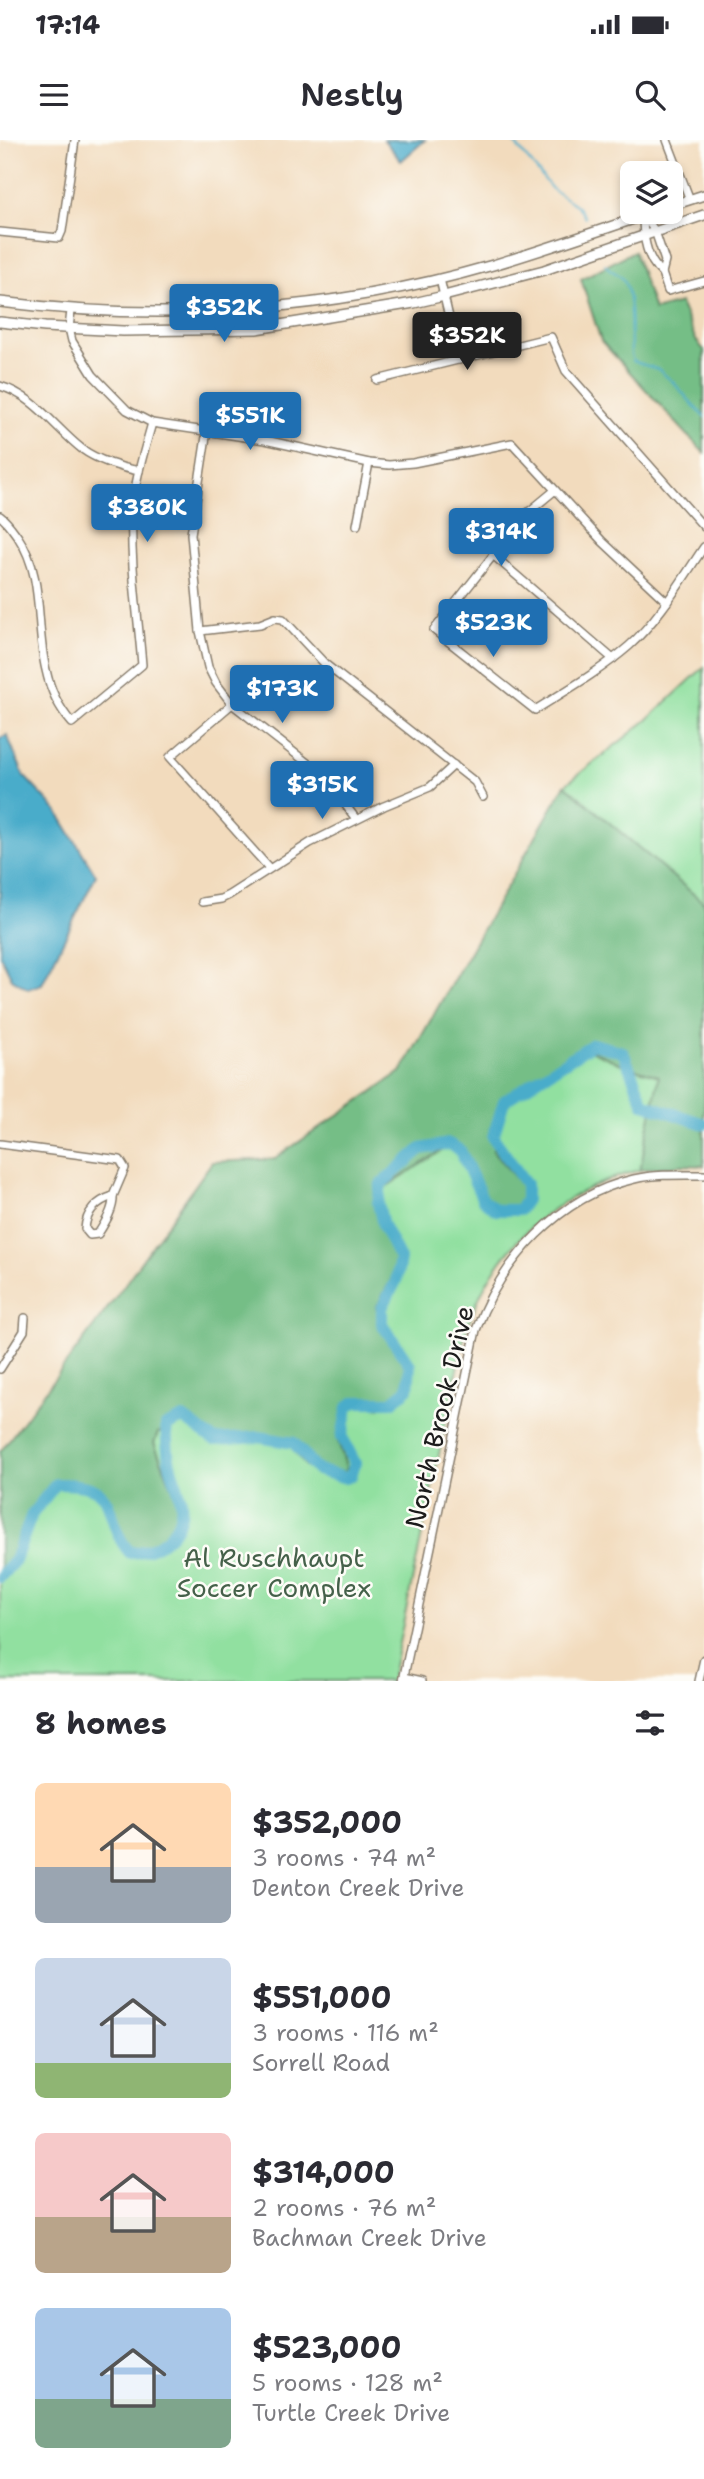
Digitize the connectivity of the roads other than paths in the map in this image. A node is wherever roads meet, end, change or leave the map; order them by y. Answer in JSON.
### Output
{"nodes":[{"id":1,"x":75,"y":140,"type":"edge"},
{"id":2,"x":667,"y":140,"type":"edge"},
{"id":3,"x":704,"y":195,"type":"edge"},
{"id":4,"x":690,"y":200,"type":"junction"},
{"id":5,"x":683,"y":202,"type":"edge"},
{"id":6,"x":704,"y":215,"type":"edge"},
{"id":7,"x":620,"y":223,"type":"edge"},
{"id":8,"x":643,"y":224,"type":"edge"},
{"id":9,"x":650,"y":224,"type":"edge"},
{"id":10,"x":655,"y":231,"type":"junction"},
{"id":11,"x":0,"y":233,"type":"edge"},
{"id":12,"x":643,"y":235,"type":"junction"},
{"id":13,"x":662,"y":273,"type":"junction"},
{"id":14,"x":439,"y":279,"type":"junction"},
{"id":15,"x":704,"y":281,"type":"edge"},
{"id":16,"x":444,"y":296,"type":"junction"},
{"id":17,"x":0,"y":302,"type":"edge"},
{"id":18,"x":71,"y":311,"type":"junction"},
{"id":19,"x":0,"y":322,"type":"edge"},
{"id":20,"x":69,"y":328,"type":"junction"},
{"id":21,"x":459,"y":360,"type":"junction"},
{"id":22,"x":377,"y":380,"type":"dead end"},
{"id":23,"x":0,"y":386,"type":"edge"},
{"id":24,"x":152,"y":423,"type":"junction"},
{"id":25,"x":207,"y":430,"type":"junction"},
{"id":26,"x":369,"y":463,"type":"junction"},
{"id":27,"x":138,"y":471,"type":"junction"},
{"id":28,"x":554,"y":491,"type":"junction"},
{"id":29,"x":0,"y":516,"type":"edge"},
{"id":30,"x":357,"y":525,"type":"dead end"},
{"id":31,"x":704,"y":527,"type":"edge"},
{"id":32,"x":704,"y":547,"type":"edge"},
{"id":33,"x":493,"y":555,"type":"junction"},
{"id":34,"x":667,"y":602,"type":"junction"},
{"id":35,"x":200,"y":631,"type":"junction"},
{"id":36,"x":613,"y":659,"type":"junction"},
{"id":37,"x":232,"y":704,"type":"junction"},
{"id":38,"x":454,"y":765,"type":"junction"},
{"id":39,"x":483,"y":797,"type":"dead end"},
{"id":40,"x":356,"y":820,"type":"junction"},
{"id":41,"x":269,"y":868,"type":"junction"},
{"id":42,"x":202,"y":902,"type":"dead end"},
{"id":43,"x":0,"y":1144,"type":"edge"},
{"id":44,"x":704,"y":1175,"type":"edge"},
{"id":45,"x":113,"y":1196,"type":"junction"},
{"id":46,"x":25,"y":1318,"type":"dead end"},
{"id":47,"x":0,"y":1369,"type":"edge"},
{"id":48,"x":704,"y":1659,"type":"edge"},
{"id":49,"x":403,"y":1679,"type":"edge"},
{"id":50,"x":422,"y":1681,"type":"edge"},
{"id":51,"x":699,"y":1681,"type":"edge"}],
"edges":[{"from":1,"to":11,"type":"street"},
{"from":2,"to":4,"type":"street"},
{"from":3,"to":4,"type":"main road"},
{"from":4,"to":5,"type":"main road"},
{"from":6,"to":10,"type":"main road"},
{"from":7,"to":14,"type":"main road"},
{"from":8,"to":12,"type":"street"},
{"from":9,"to":10,"type":"street"},
{"from":10,"to":12,"type":"main road"},
{"from":10,"to":13,"type":"street"},
{"from":12,"to":13,"type":"street"},
{"from":12,"to":16,"type":"main road"},
{"from":13,"to":15,"type":"street"},
{"from":14,"to":16,"type":"street"},
{"from":14,"to":18,"type":"main road"},
{"from":16,"to":20,"type":"main road"},
{"from":16,"to":21,"type":"street"},
{"from":17,"to":18,"type":"main road"},
{"from":18,"to":20,"type":"street"},
{"from":19,"to":20,"type":"main road"},
{"from":20,"to":24,"type":"street"},
{"from":21,"to":22,"type":"street"},
{"from":21,"to":31,"type":"street"},
{"from":23,"to":27,"type":"street"},
{"from":24,"to":25,"type":"street"},
{"from":24,"to":27,"type":"street"},
{"from":25,"to":26,"type":"street"},
{"from":25,"to":35,"type":"street"},
{"from":26,"to":28,"type":"street"},
{"from":26,"to":30,"type":"street"},
{"from":27,"to":29,"type":"street"},
{"from":28,"to":33,"type":"street"},
{"from":28,"to":34,"type":"street"},
{"from":32,"to":34,"type":"street"},
{"from":33,"to":36,"type":"street"},
{"from":33,"to":36,"type":"street"},
{"from":34,"to":36,"type":"street"},
{"from":35,"to":37,"type":"street"},
{"from":35,"to":38,"type":"street"},
{"from":37,"to":40,"type":"street"},
{"from":37,"to":41,"type":"street"},
{"from":38,"to":39,"type":"street"},
{"from":38,"to":40,"type":"street"},
{"from":40,"to":41,"type":"street"},
{"from":41,"to":42,"type":"street"},
{"from":43,"to":45,"type":"street"},
{"from":44,"to":49,"type":"street","name":"North Brook Drive"},
{"from":45,"to":45,"type":"street"},
{"from":46,"to":47,"type":"street"},
{"from":48,"to":51,"type":"street"},
{"from":49,"to":50,"type":"street"}]}
